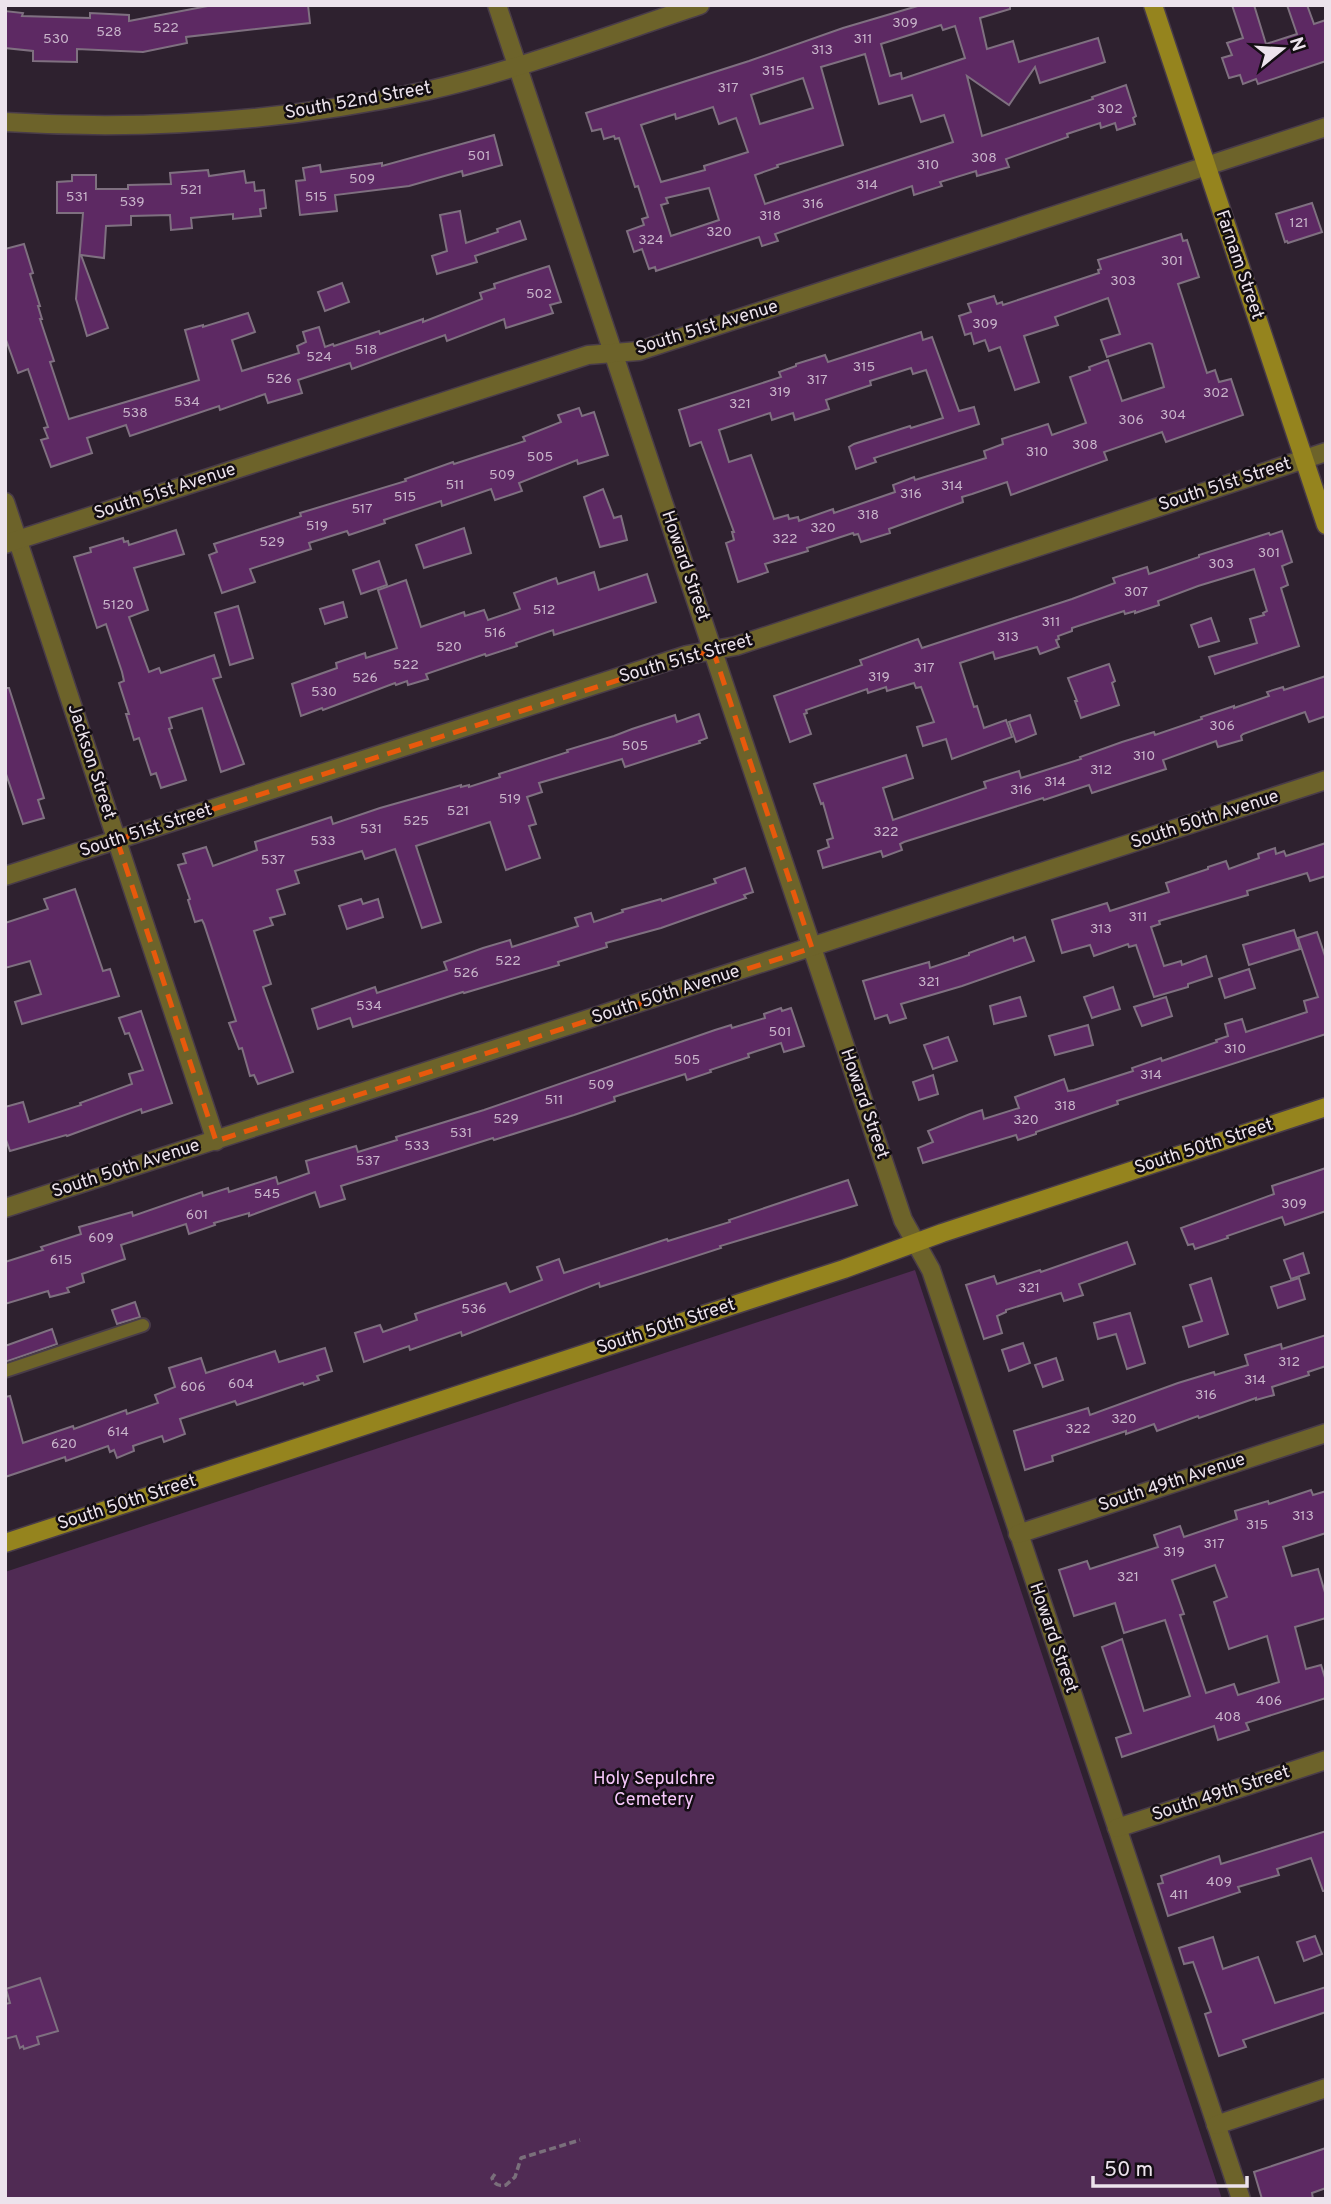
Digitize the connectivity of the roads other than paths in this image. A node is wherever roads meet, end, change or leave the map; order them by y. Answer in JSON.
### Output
{"nodes":[{"id":1,"x":497,"y":5,"type":"edge"},
{"id":2,"x":700,"y":5,"type":"edge"},
{"id":3,"x":1153,"y":5,"type":"edge"},
{"id":4,"x":517,"y":65,"type":"junction"},
{"id":5,"x":5,"y":122,"type":"edge"},
{"id":6,"x":1326,"y":127,"type":"edge"},
{"id":7,"x":1206,"y":166,"type":"junction"},
{"id":8,"x":614,"y":353,"type":"junction"},
{"id":9,"x":1326,"y":452,"type":"edge"},
{"id":10,"x":1304,"y":459,"type":"junction"},
{"id":11,"x":5,"y":502,"type":"edge"},
{"id":12,"x":1326,"y":525,"type":"edge"},
{"id":13,"x":11,"y":542,"type":"edge"},
{"id":14,"x":713,"y":650,"type":"junction"},
{"id":15,"x":1326,"y":780,"type":"edge"},
{"id":16,"x":117,"y":841,"type":"junction"},
{"id":17,"x":5,"y":876,"type":"edge"},
{"id":18,"x":812,"y":948,"type":"junction"},
{"id":19,"x":1326,"y":1107,"type":"edge"},
{"id":20,"x":216,"y":1140,"type":"junction"},
{"id":21,"x":5,"y":1208,"type":"edge"},
{"id":22,"x":915,"y":1243,"type":"junction"},
{"id":23,"x":143,"y":1325,"type":"dead end"},
{"id":24,"x":5,"y":1371,"type":"edge"},
{"id":25,"x":1326,"y":1433,"type":"edge"},
{"id":26,"x":1018,"y":1534,"type":"junction"},
{"id":27,"x":5,"y":1543,"type":"edge"},
{"id":28,"x":1326,"y":1760,"type":"edge"},
{"id":29,"x":1117,"y":1828,"type":"junction"},
{"id":30,"x":1326,"y":2088,"type":"edge"},
{"id":31,"x":1216,"y":2125,"type":"junction"},
{"id":32,"x":1241,"y":2199,"type":"edge"}],
"edges":[{"from":1,"to":4,"type":"street","name":"Howard Street"},
{"from":2,"to":4,"type":"street","name":"South 52nd Street"},
{"from":3,"to":7,"type":"main road","name":"Farnam Street"},
{"from":4,"to":5,"type":"street","name":"South 52nd Street"},
{"from":4,"to":8,"type":"street","name":"Howard Street"},
{"from":6,"to":7,"type":"street","name":"South 51st Avenue"},
{"from":7,"to":8,"type":"street","name":"South 51st Avenue"},
{"from":7,"to":10,"type":"main road","name":"Farnam Street"},
{"from":8,"to":13,"type":"street","name":"South 51st Avenue"},
{"from":8,"to":14,"type":"street","name":"Howard Street"},
{"from":9,"to":10,"type":"street","name":"South 51st Street"},
{"from":10,"to":12,"type":"main road","name":"Farnam Street"},
{"from":10,"to":14,"type":"street","name":"South 51st Street"},
{"from":11,"to":13,"type":"street","name":"Jackson Street"},
{"from":13,"to":16,"type":"street","name":"Jackson Street"},
{"from":14,"to":16,"type":"street","name":"South 51st Street"},
{"from":14,"to":18,"type":"street","name":"Howard Street"},
{"from":15,"to":18,"type":"street","name":"South 50th Avenue"},
{"from":16,"to":17,"type":"street","name":"South 51st Street"},
{"from":16,"to":20,"type":"street","name":"Jackson Street"},
{"from":18,"to":20,"type":"street","name":"South 50th Avenue"},
{"from":18,"to":22,"type":"street","name":"Howard Street"},
{"from":19,"to":22,"type":"main road","name":"South 50th Street"},
{"from":20,"to":21,"type":"street","name":"South 50th Avenue"},
{"from":22,"to":26,"type":"street","name":"Howard Street"},
{"from":22,"to":27,"type":"main road","name":"South 50th Street"},
{"from":23,"to":24,"type":"lane"},
{"from":25,"to":26,"type":"street","name":"South 49th Avenue"},
{"from":26,"to":29,"type":"street","name":"Howard Street"},
{"from":28,"to":29,"type":"street","name":"South 49th Street"},
{"from":29,"to":31,"type":"street","name":"Howard Street"},
{"from":30,"to":31,"type":"street"},
{"from":31,"to":32,"type":"street","name":"Howard Street"}]}
